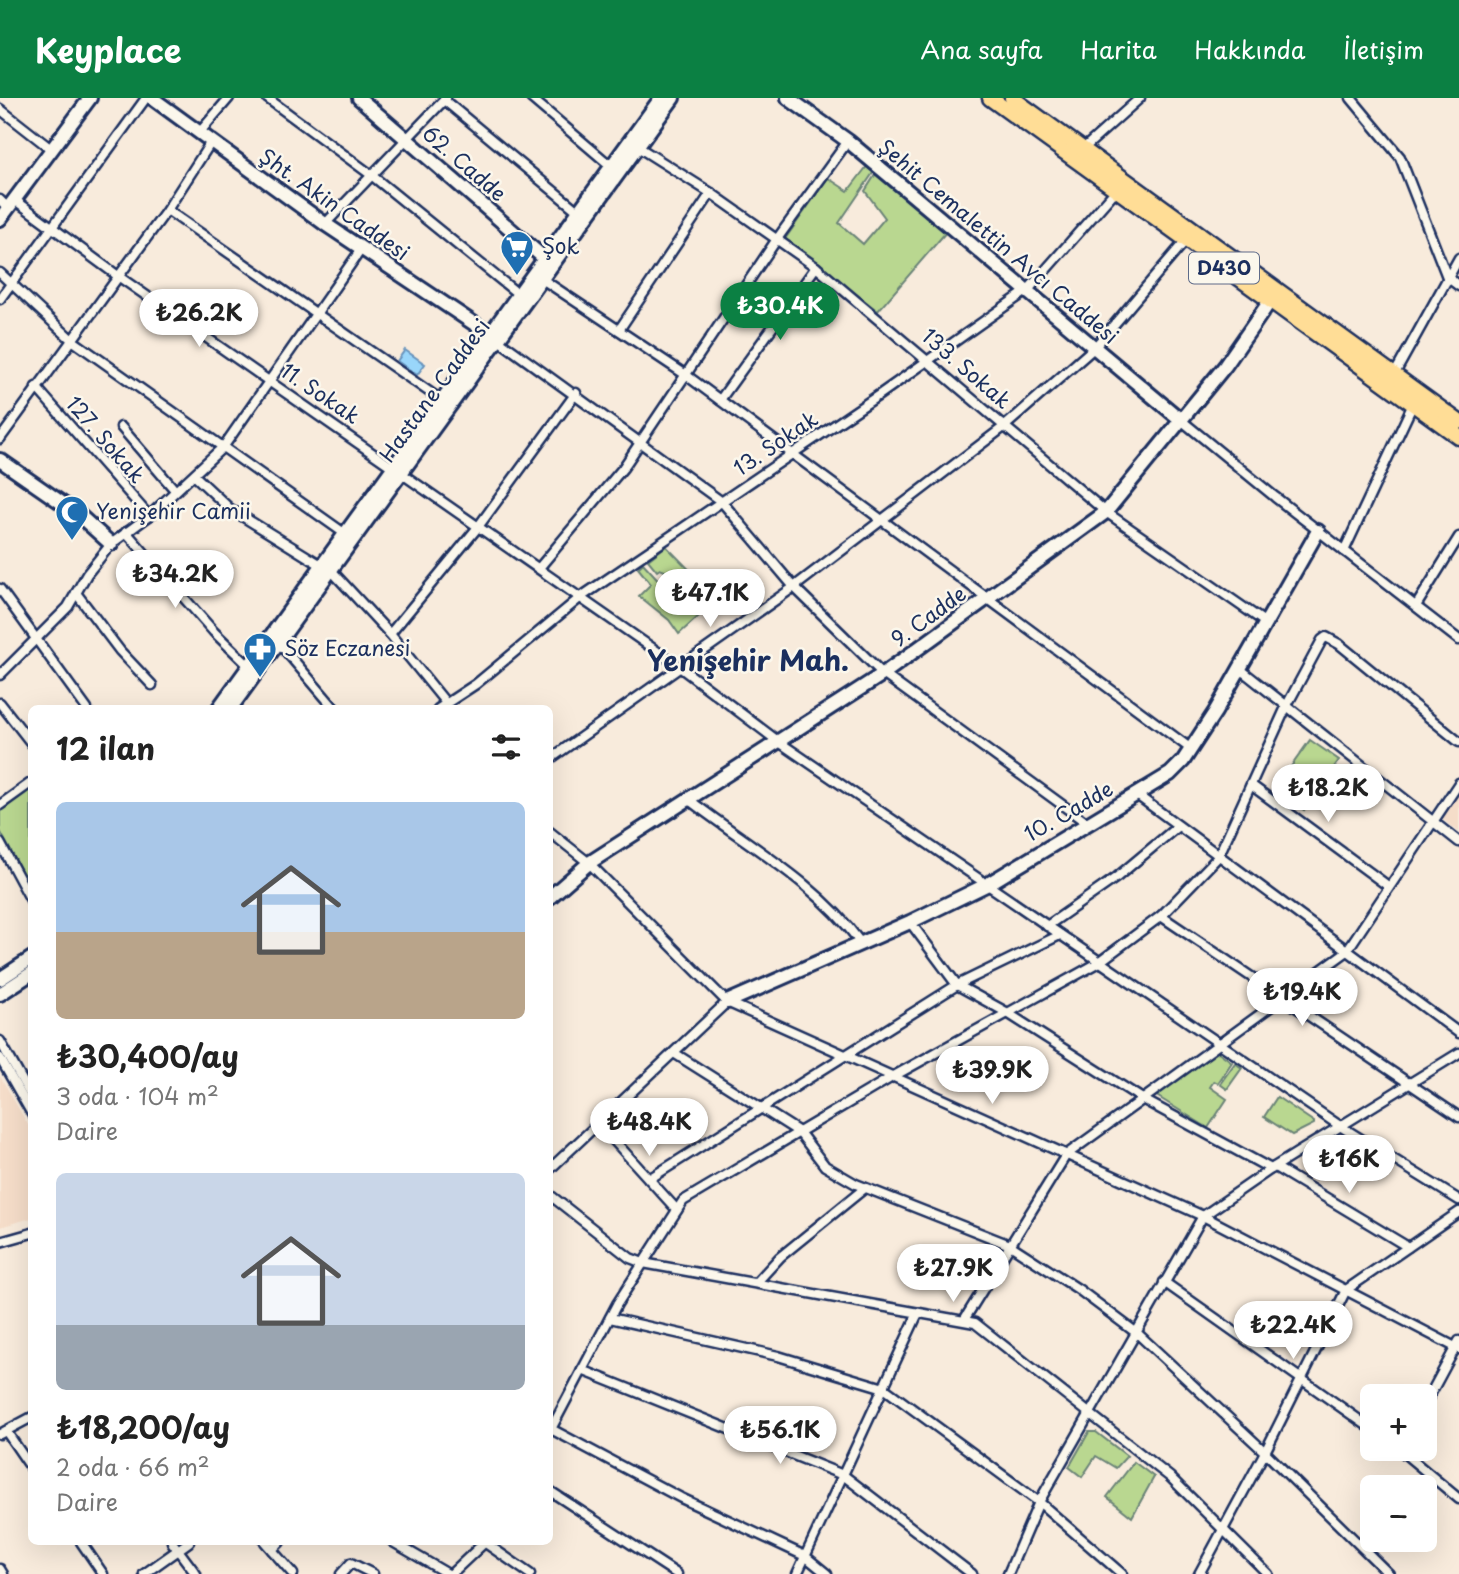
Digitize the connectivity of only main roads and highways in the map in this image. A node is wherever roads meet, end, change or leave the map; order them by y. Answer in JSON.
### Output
{"nodes":[{"id":1,"x":990,"y":98,"type":"edge"},
{"id":2,"x":1012,"y":98,"type":"edge"},
{"id":3,"x":1459,"y":422,"type":"edge"},
{"id":4,"x":1459,"y":437,"type":"edge"}],
"edges":[{"from":1,"to":4,"type":"highway","number":"D430"},
{"from":2,"to":3,"type":"highway","number":"D430"}]}
